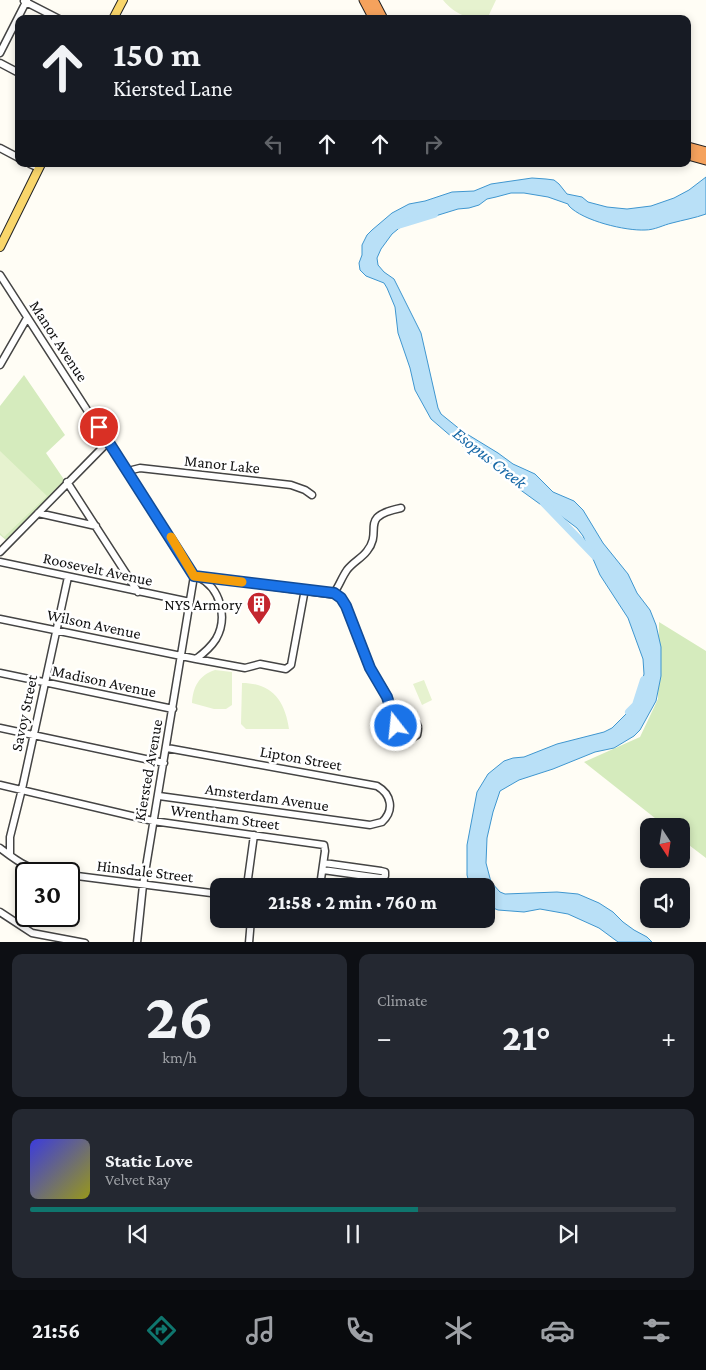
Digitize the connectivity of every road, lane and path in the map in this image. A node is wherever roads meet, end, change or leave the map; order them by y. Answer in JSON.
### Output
{"nodes":[{"id":1,"x":123,"y":0,"type":"edge"},
{"id":2,"x":364,"y":0,"type":"edge"},
{"id":3,"x":373,"y":0,"type":"edge"},
{"id":4,"x":25,"y":1,"type":"edge"},
{"id":5,"x":18,"y":15,"type":"edge"},
{"id":6,"x":51,"y":15,"type":"edge"},
{"id":7,"x":115,"y":15,"type":"edge"},
{"id":8,"x":372,"y":15,"type":"edge"},
{"id":9,"x":381,"y":15,"type":"edge"},
{"id":10,"x":15,"y":22,"type":"edge"},
{"id":11,"x":0,"y":53,"type":"edge"},
{"id":12,"x":0,"y":63,"type":"edge"},
{"id":13,"x":15,"y":71,"type":"edge"},
{"id":14,"x":0,"y":148,"type":"edge"},
{"id":15,"x":691,"y":148,"type":"edge"},
{"id":16,"x":706,"y":152,"type":"edge"},
{"id":17,"x":15,"y":156,"type":"edge"},
{"id":18,"x":691,"y":156,"type":"edge"},
{"id":19,"x":706,"y":160,"type":"edge"},
{"id":20,"x":40,"y":167,"type":"edge"},
{"id":21,"x":0,"y":246,"type":"edge"},
{"id":22,"x":0,"y":275,"type":"edge"},
{"id":23,"x":27,"y":318,"type":"junction"},
{"id":24,"x":0,"y":364,"type":"edge"},
{"id":25,"x":108,"y":442,"type":"junction"},
{"id":26,"x":128,"y":472,"type":"junction"},
{"id":27,"x":67,"y":482,"type":"junction"},
{"id":28,"x":312,"y":495,"type":"dead end"},
{"id":29,"x":401,"y":508,"type":"dead end"},
{"id":30,"x":38,"y":513,"type":"junction"},
{"id":31,"x":96,"y":526,"type":"junction"},
{"id":32,"x":0,"y":552,"type":"edge"},
{"id":33,"x":0,"y":562,"type":"edge"},
{"id":34,"x":194,"y":576,"type":"junction"},
{"id":35,"x":68,"y":577,"type":"junction"},
{"id":36,"x":305,"y":589,"type":"junction"},
{"id":37,"x":138,"y":592,"type":"junction"},
{"id":38,"x":334,"y":593,"type":"junction"},
{"id":39,"x":190,"y":602,"type":"junction"},
{"id":40,"x":0,"y":619,"type":"edge"},
{"id":41,"x":56,"y":630,"type":"junction"},
{"id":42,"x":182,"y":656,"type":"junction"},
{"id":43,"x":196,"y":658,"type":"junction"},
{"id":44,"x":0,"y":673,"type":"edge"},
{"id":45,"x":45,"y":682,"type":"junction"},
{"id":46,"x":173,"y":709,"type":"junction"},
{"id":47,"x":394,"y":717,"type":"dead end"},
{"id":48,"x":0,"y":728,"type":"edge"},
{"id":49,"x":34,"y":735,"type":"junction"},
{"id":50,"x":167,"y":748,"type":"junction"},
{"id":51,"x":164,"y":764,"type":"junction"},
{"id":52,"x":0,"y":785,"type":"edge"},
{"id":53,"x":22,"y":789,"type":"junction"},
{"id":54,"x":159,"y":796,"type":"junction"},
{"id":55,"x":153,"y":821,"type":"junction"},
{"id":56,"x":372,"y":824,"type":"joint"},
{"id":57,"x":254,"y":835,"type":"junction"},
{"id":58,"x":0,"y":848,"type":"edge"},
{"id":59,"x":10,"y":856,"type":"junction"},
{"id":60,"x":20,"y":862,"type":"edge"},
{"id":61,"x":323,"y":866,"type":"junction"},
{"id":62,"x":80,"y":876,"type":"edge"},
{"id":63,"x":248,"y":878,"type":"edge"},
{"id":64,"x":321,"y":878,"type":"edge"},
{"id":65,"x":143,"y":885,"type":"junction"},
{"id":66,"x":210,"y":893,"type":"edge"},
{"id":67,"x":0,"y":912,"type":"edge"},
{"id":68,"x":250,"y":928,"type":"edge"},
{"id":69,"x":85,"y":942,"type":"edge"},
{"id":70,"x":137,"y":942,"type":"edge"},
{"id":71,"x":249,"y":942,"type":"edge"}],
"edges":[{"from":1,"to":7,"type":"main road"},
{"from":2,"to":8,"type":"highway"},
{"from":3,"to":9,"type":"highway"},
{"from":4,"to":5,"type":"street"},
{"from":4,"to":6,"type":"street"},
{"from":10,"to":11,"type":"street"},
{"from":12,"to":13,"type":"street"},
{"from":14,"to":17,"type":"street"},
{"from":15,"to":16,"type":"highway"},
{"from":18,"to":19,"type":"highway"},
{"from":20,"to":21,"type":"main road"},
{"from":22,"to":23,"type":"street","name":"Manor Avenue"},
{"from":23,"to":24,"type":"street"},
{"from":23,"to":25,"type":"street","name":"Manor Avenue"},
{"from":25,"to":26,"type":"street","name":"Manor Avenue"},
{"from":25,"to":27,"type":"street"},
{"from":26,"to":28,"type":"street","name":"Manor Lake"},
{"from":26,"to":34,"type":"street","name":"Manor Avenue"},
{"from":27,"to":30,"type":"street"},
{"from":27,"to":31,"type":"street"},
{"from":29,"to":38,"type":"street"},
{"from":30,"to":31,"type":"street"},
{"from":30,"to":32,"type":"street"},
{"from":31,"to":37,"type":"street"},
{"from":33,"to":35,"type":"street","name":"Roosevelt Avenue"},
{"from":34,"to":36,"type":"street"},
{"from":34,"to":39,"type":"street"},
{"from":34,"to":43,"type":"street","name":"Manor Avenue"},
{"from":35,"to":37,"type":"street","name":"Roosevelt Avenue"},
{"from":35,"to":41,"type":"street","name":"Savoy Street"},
{"from":36,"to":38,"type":"street"},
{"from":36,"to":43,"type":"street","name":"Wilson Avenue"},
{"from":37,"to":39,"type":"street","name":"Roosevelt Avenue"},
{"from":38,"to":47,"type":"street"},
{"from":39,"to":42,"type":"street","name":"Kiersted Avenue"},
{"from":40,"to":41,"type":"street","name":"Wilson Avenue"},
{"from":41,"to":42,"type":"street","name":"Wilson Avenue"},
{"from":41,"to":45,"type":"street","name":"Savoy Street"},
{"from":42,"to":43,"type":"street","name":"Wilson Avenue"},
{"from":42,"to":46,"type":"street","name":"Kiersted Avenue"},
{"from":44,"to":45,"type":"street","name":"Madison Avenue"},
{"from":45,"to":46,"type":"street","name":"Madison Avenue"},
{"from":45,"to":49,"type":"street","name":"Savoy Street"},
{"from":46,"to":50,"type":"street","name":"Kiersted Avenue"},
{"from":48,"to":49,"type":"street"},
{"from":49,"to":51,"type":"street"},
{"from":49,"to":53,"type":"street","name":"Savoy Street"},
{"from":50,"to":51,"type":"street","name":"Kiersted Avenue"},
{"from":50,"to":56,"type":"street","name":"Lipton Street"},
{"from":51,"to":54,"type":"street","name":"Kiersted Avenue"},
{"from":52,"to":53,"type":"street","name":"Wrentham Street"},
{"from":53,"to":55,"type":"street","name":"Wrentham Street"},
{"from":53,"to":59,"type":"street","name":"Savoy Street"},
{"from":54,"to":55,"type":"street","name":"Kiersted Avenue"},
{"from":54,"to":56,"type":"street","name":"Amsterdam Avenue"},
{"from":55,"to":57,"type":"street","name":"Wrentham Street"},
{"from":55,"to":65,"type":"street","name":"Kiersted Avenue"},
{"from":57,"to":61,"type":"street","name":"Wrentham Street"},
{"from":57,"to":63,"type":"street"},
{"from":58,"to":59,"type":"street"},
{"from":59,"to":60,"type":"street"},
{"from":61,"to":61,"type":"street"},
{"from":61,"to":64,"type":"street"},
{"from":62,"to":65,"type":"street","name":"Hinsdale Street"},
{"from":65,"to":66,"type":"street","name":"Hinsdale Street"},
{"from":65,"to":70,"type":"street","name":"Kiersted Avenue"},
{"from":67,"to":69,"type":"street"},
{"from":68,"to":71,"type":"street"}]}
